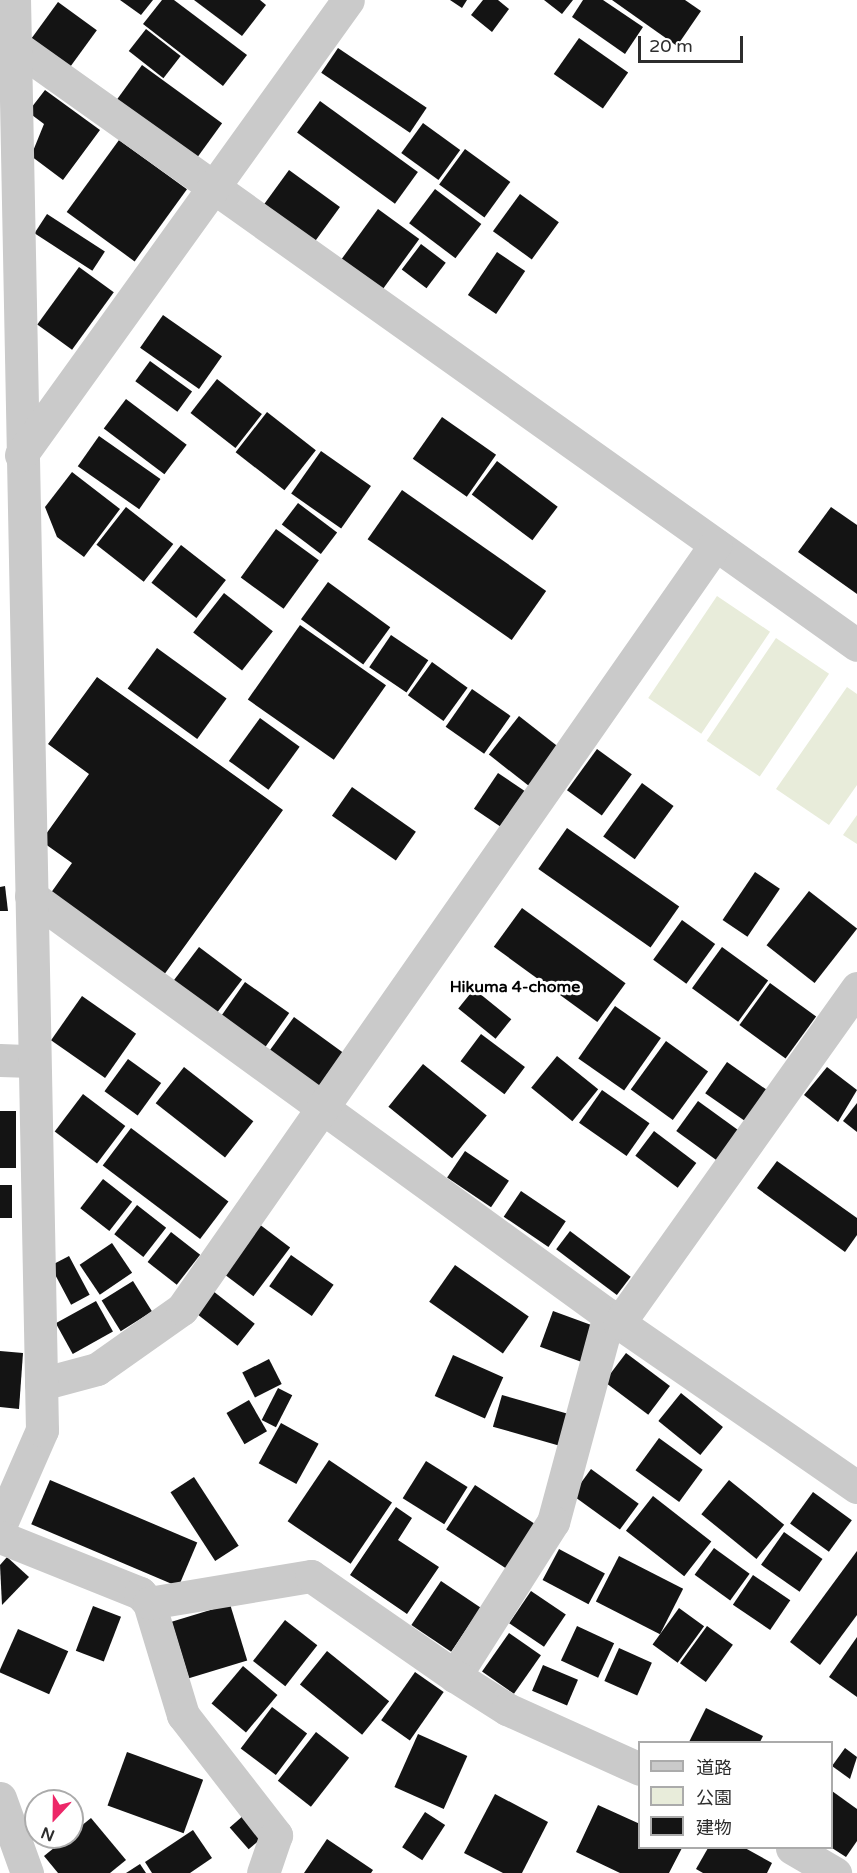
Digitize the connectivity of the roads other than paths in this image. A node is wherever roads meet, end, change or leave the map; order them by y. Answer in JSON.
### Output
{"nodes":[{"id":1,"x":14,"y":0,"type":"edge"},
{"id":2,"x":348,"y":0,"type":"edge"},
{"id":3,"x":15,"y":46,"type":"junction"},
{"id":4,"x":214,"y":189,"type":"junction"},
{"id":5,"x":21,"y":455,"type":"junction"},
{"id":6,"x":715,"y":545,"type":"junction"},
{"id":7,"x":857,"y":645,"type":"edge"},
{"id":8,"x":31,"y":896,"type":"junction"},
{"id":9,"x":857,"y":988,"type":"edge"},
{"id":10,"x":0,"y":1060,"type":"edge"},
{"id":11,"x":32,"y":1061,"type":"junction"},
{"id":12,"x":326,"y":1106,"type":"junction"},
{"id":13,"x":614,"y":1319,"type":"junction"},
{"id":14,"x":41,"y":1384,"type":"junction"},
{"id":15,"x":857,"y":1487,"type":"edge"},
{"id":16,"x":0,"y":1526,"type":"edge"},
{"id":17,"x":0,"y":1537,"type":"edge"},
{"id":18,"x":149,"y":1603,"type":"junction"},
{"id":19,"x":456,"y":1677,"type":"junction"},
{"id":20,"x":638,"y":1769,"type":"edge"},
{"id":21,"x":0,"y":1798,"type":"edge"},
{"id":22,"x":794,"y":1849,"type":"edge"},
{"id":23,"x":27,"y":1873,"type":"edge"},
{"id":24,"x":263,"y":1873,"type":"edge"},
{"id":25,"x":835,"y":1873,"type":"edge"}],
"edges":[{"from":1,"to":3,"type":"street"},
{"from":2,"to":4,"type":"street"},
{"from":3,"to":4,"type":"street"},
{"from":3,"to":5,"type":"street"},
{"from":4,"to":5,"type":"street"},
{"from":4,"to":6,"type":"street"},
{"from":5,"to":8,"type":"street"},
{"from":6,"to":7,"type":"street"},
{"from":6,"to":12,"type":"street"},
{"from":8,"to":11,"type":"street"},
{"from":8,"to":12,"type":"street"},
{"from":9,"to":13,"type":"street"},
{"from":10,"to":11,"type":"street"},
{"from":11,"to":14,"type":"street"},
{"from":12,"to":13,"type":"street"},
{"from":12,"to":14,"type":"street"},
{"from":13,"to":15,"type":"street"},
{"from":13,"to":19,"type":"street"},
{"from":14,"to":16,"type":"street"},
{"from":17,"to":18,"type":"street"},
{"from":18,"to":19,"type":"street"},
{"from":18,"to":24,"type":"street"},
{"from":19,"to":20,"type":"street"},
{"from":21,"to":23,"type":"street"},
{"from":22,"to":25,"type":"street"}]}
